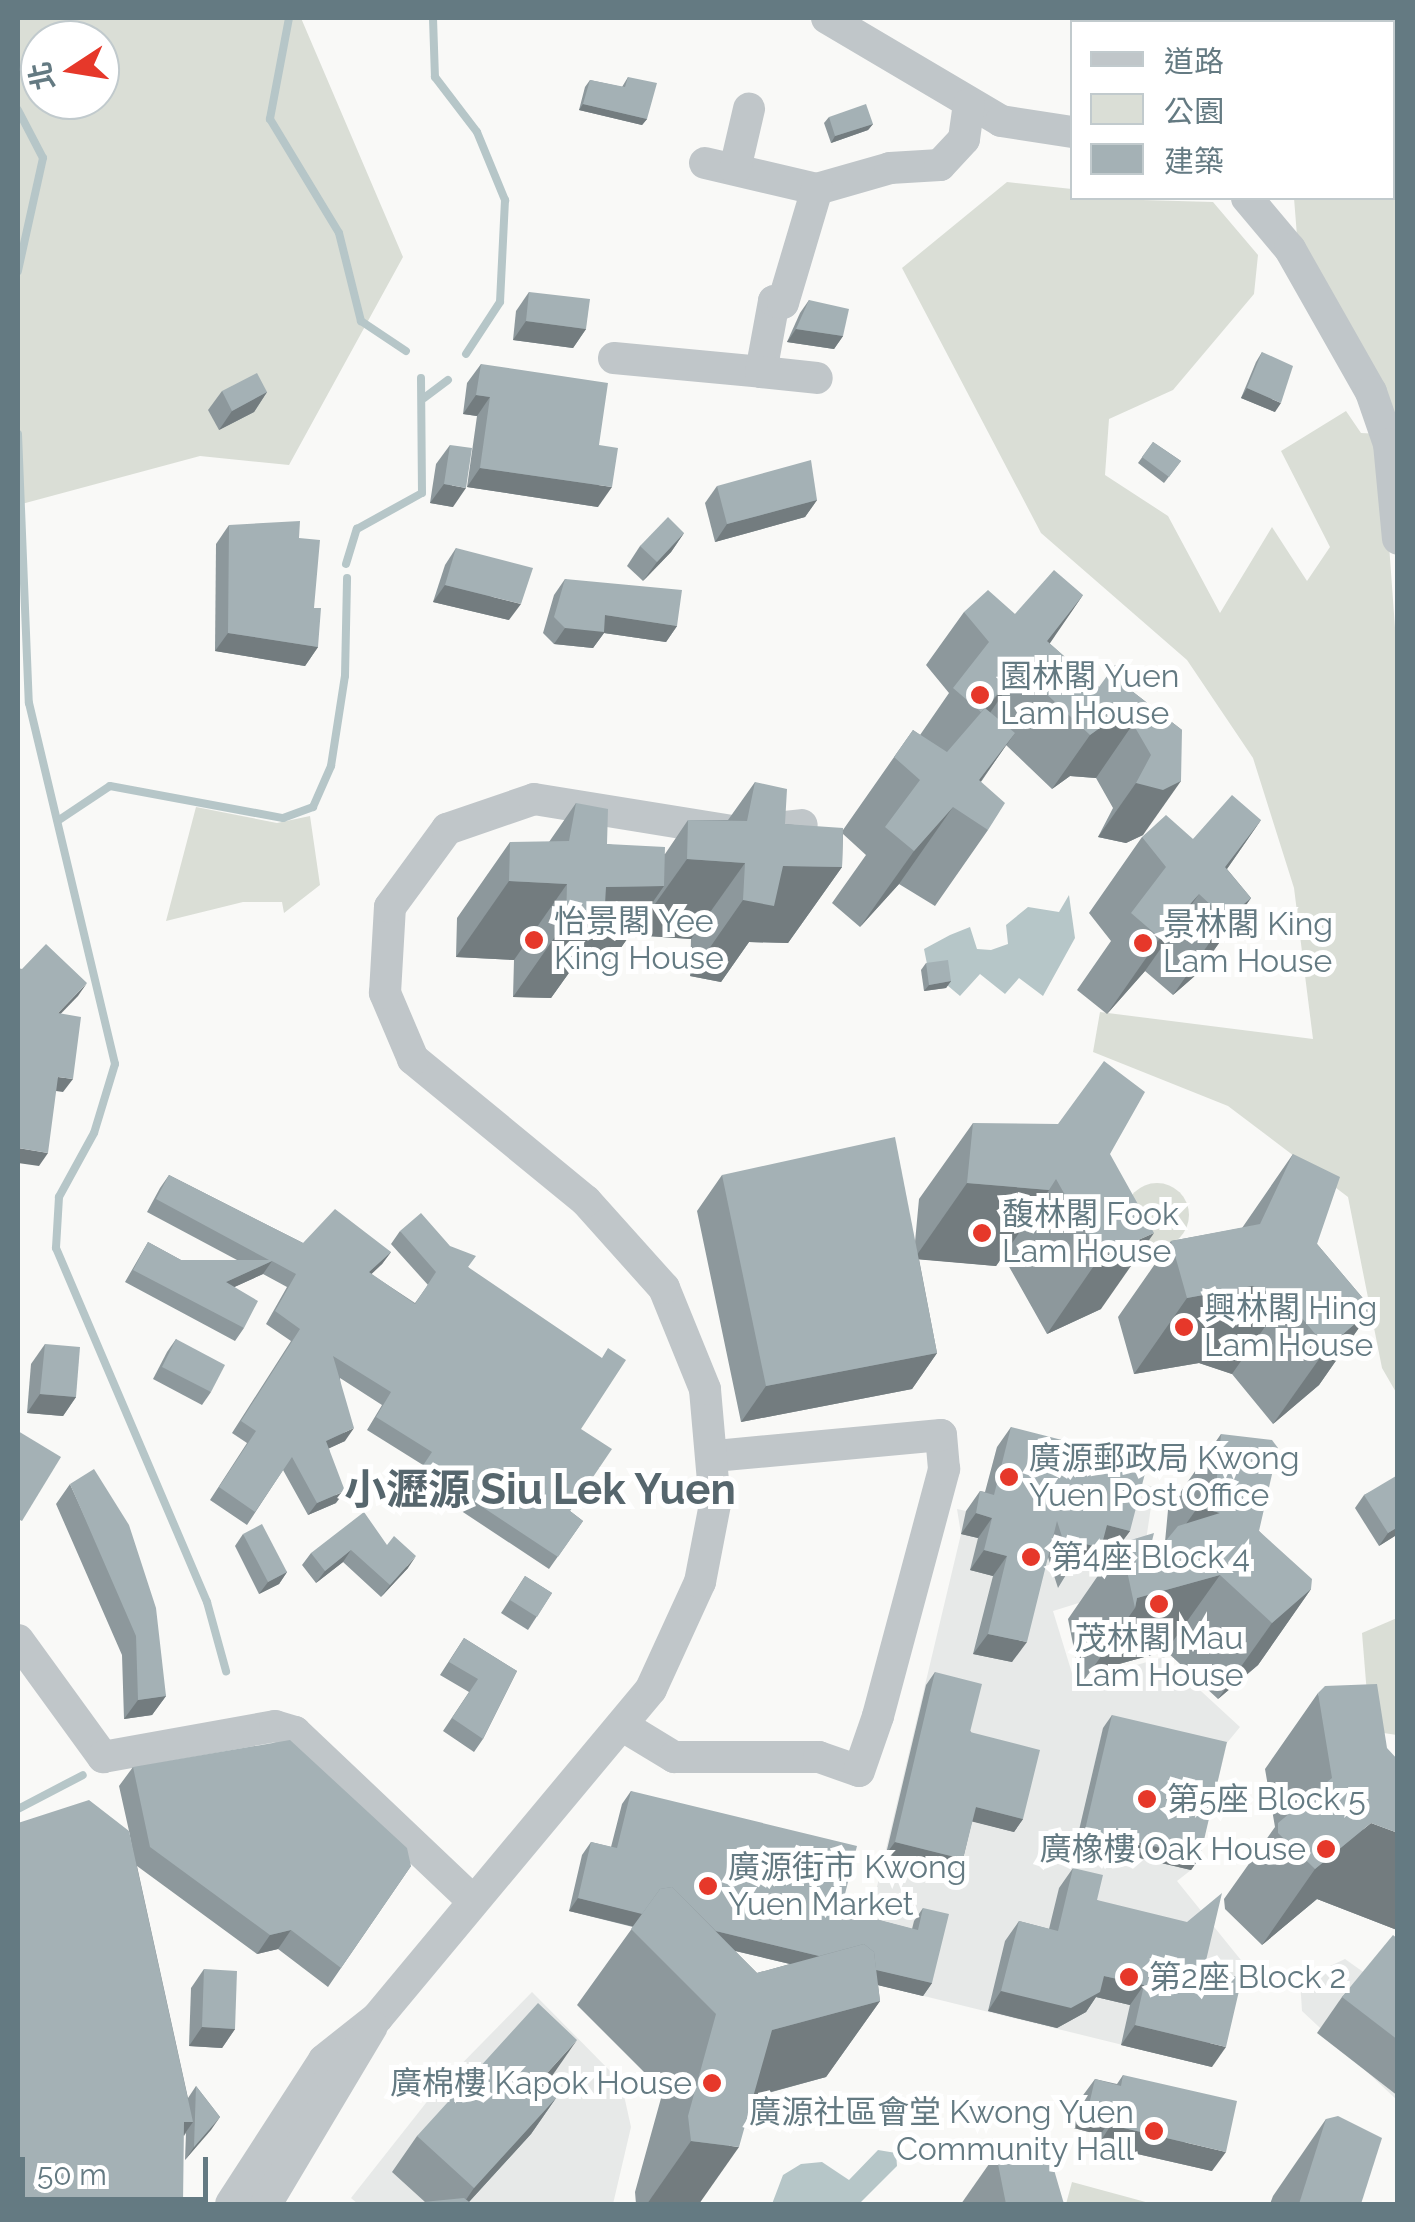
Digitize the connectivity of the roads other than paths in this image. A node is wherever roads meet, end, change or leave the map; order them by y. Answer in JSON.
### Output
{"nodes":[{"id":1,"x":826,"y":18,"type":"edge"},
{"id":2,"x":969,"y":104,"type":"junction"},
{"id":3,"x":749,"y":109,"type":"dead end"},
{"id":4,"x":1070,"y":132,"type":"edge"},
{"id":5,"x":818,"y":190,"type":"junction"},
{"id":6,"x":1249,"y":200,"type":"edge"},
{"id":7,"x":614,"y":358,"type":"dead end"},
{"id":8,"x":761,"y":372,"type":"junction"},
{"id":9,"x":817,"y":378,"type":"dead end"},
{"id":10,"x":1398,"y":538,"type":"edge"},
{"id":11,"x":802,"y":825,"type":"edge"},
{"id":12,"x":716,"y":1456,"type":"junction"},
{"id":13,"x":18,"y":1640,"type":"edge"},
{"id":14,"x":623,"y":1726,"type":"junction"},
{"id":15,"x":473,"y":1901,"type":"junction"},
{"id":16,"x":376,"y":2018,"type":"junction"},
{"id":17,"x":231,"y":2204,"type":"edge"},
{"id":18,"x":266,"y":2204,"type":"edge"}],
"edges":[{"from":1,"to":2,"type":"street"},
{"from":2,"to":4,"type":"street"},
{"from":2,"to":5,"type":"street"},
{"from":3,"to":5,"type":"street"},
{"from":5,"to":8,"type":"street"},
{"from":6,"to":10,"type":"street"},
{"from":7,"to":8,"type":"street"},
{"from":8,"to":9,"type":"street"},
{"from":11,"to":12,"type":"street"},
{"from":12,"to":14,"type":"street"},
{"from":12,"to":14,"type":"street"},
{"from":13,"to":15,"type":"street"},
{"from":14,"to":15,"type":"street"},
{"from":15,"to":16,"type":"street"},
{"from":16,"to":17,"type":"street"},
{"from":16,"to":18,"type":"street"}]}
